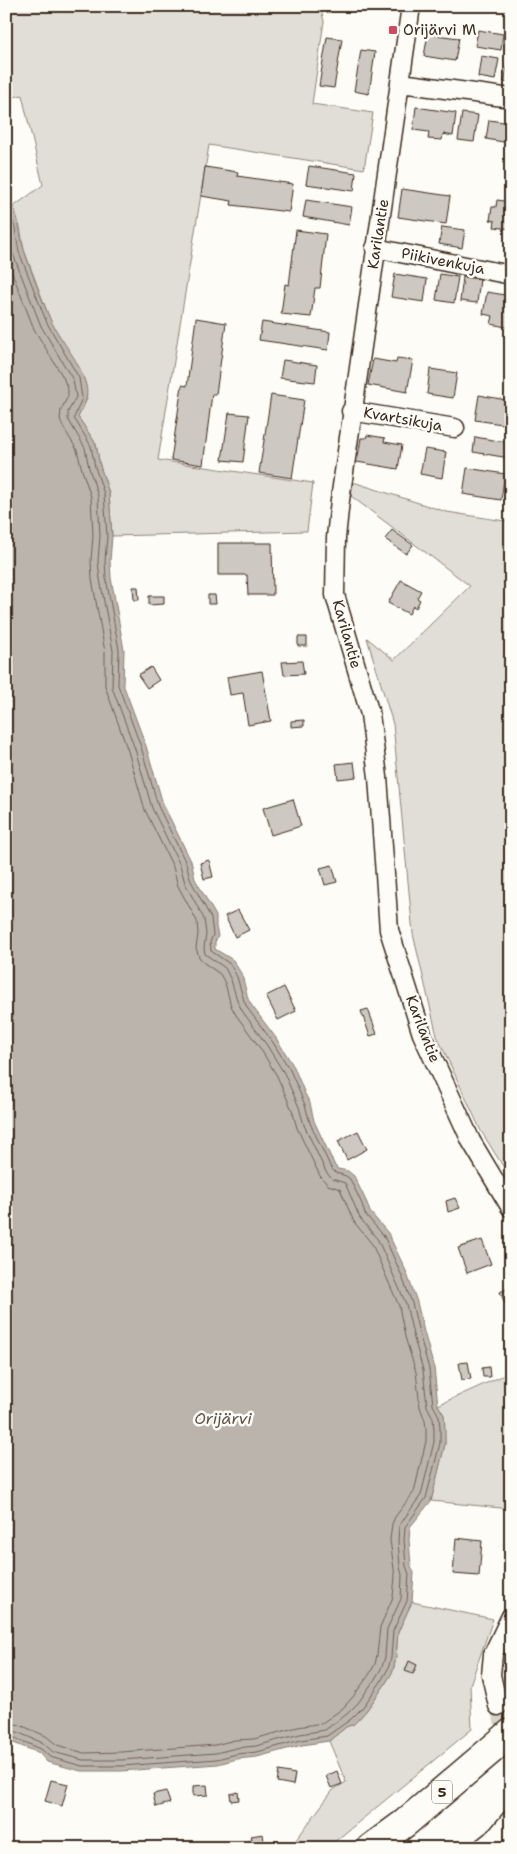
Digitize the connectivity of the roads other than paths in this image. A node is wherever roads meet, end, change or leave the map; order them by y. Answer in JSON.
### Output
{"nodes":[{"id":1,"x":411,"y":6,"type":"edge"},
{"id":2,"x":401,"y":83,"type":"junction"},
{"id":3,"x":511,"y":98,"type":"edge"},
{"id":4,"x":376,"y":248,"type":"junction"},
{"id":5,"x":511,"y":275,"type":"edge"},
{"id":6,"x":352,"y":410,"type":"junction"},
{"id":7,"x":455,"y":428,"type":"dead end"},
{"id":8,"x":511,"y":1208,"type":"edge"},
{"id":9,"x":511,"y":1616,"type":"edge"},
{"id":10,"x":498,"y":1706,"type":"tunnel mouth"},
{"id":11,"x":511,"y":1733,"type":"edge"},
{"id":12,"x":511,"y":1819,"type":"edge"},
{"id":13,"x":370,"y":1848,"type":"edge"},
{"id":14,"x":482,"y":1848,"type":"edge"}],
"edges":[{"from":1,"to":2,"type":"street","name":"Karilantie"},
{"from":2,"to":3,"type":"street"},
{"from":2,"to":4,"type":"street","name":"Karilantie"},
{"from":4,"to":5,"type":"street","name":"Piikivenkuja"},
{"from":4,"to":6,"type":"street","name":"Karilantie"},
{"from":6,"to":7,"type":"street","name":"Kvartsikuja"},
{"from":6,"to":8,"type":"street","name":"Karilantie"},
{"from":9,"to":10,"type":"street"},
{"from":11,"to":13,"type":"highway","number":"5"},
{"from":12,"to":14,"type":"street"}]}
